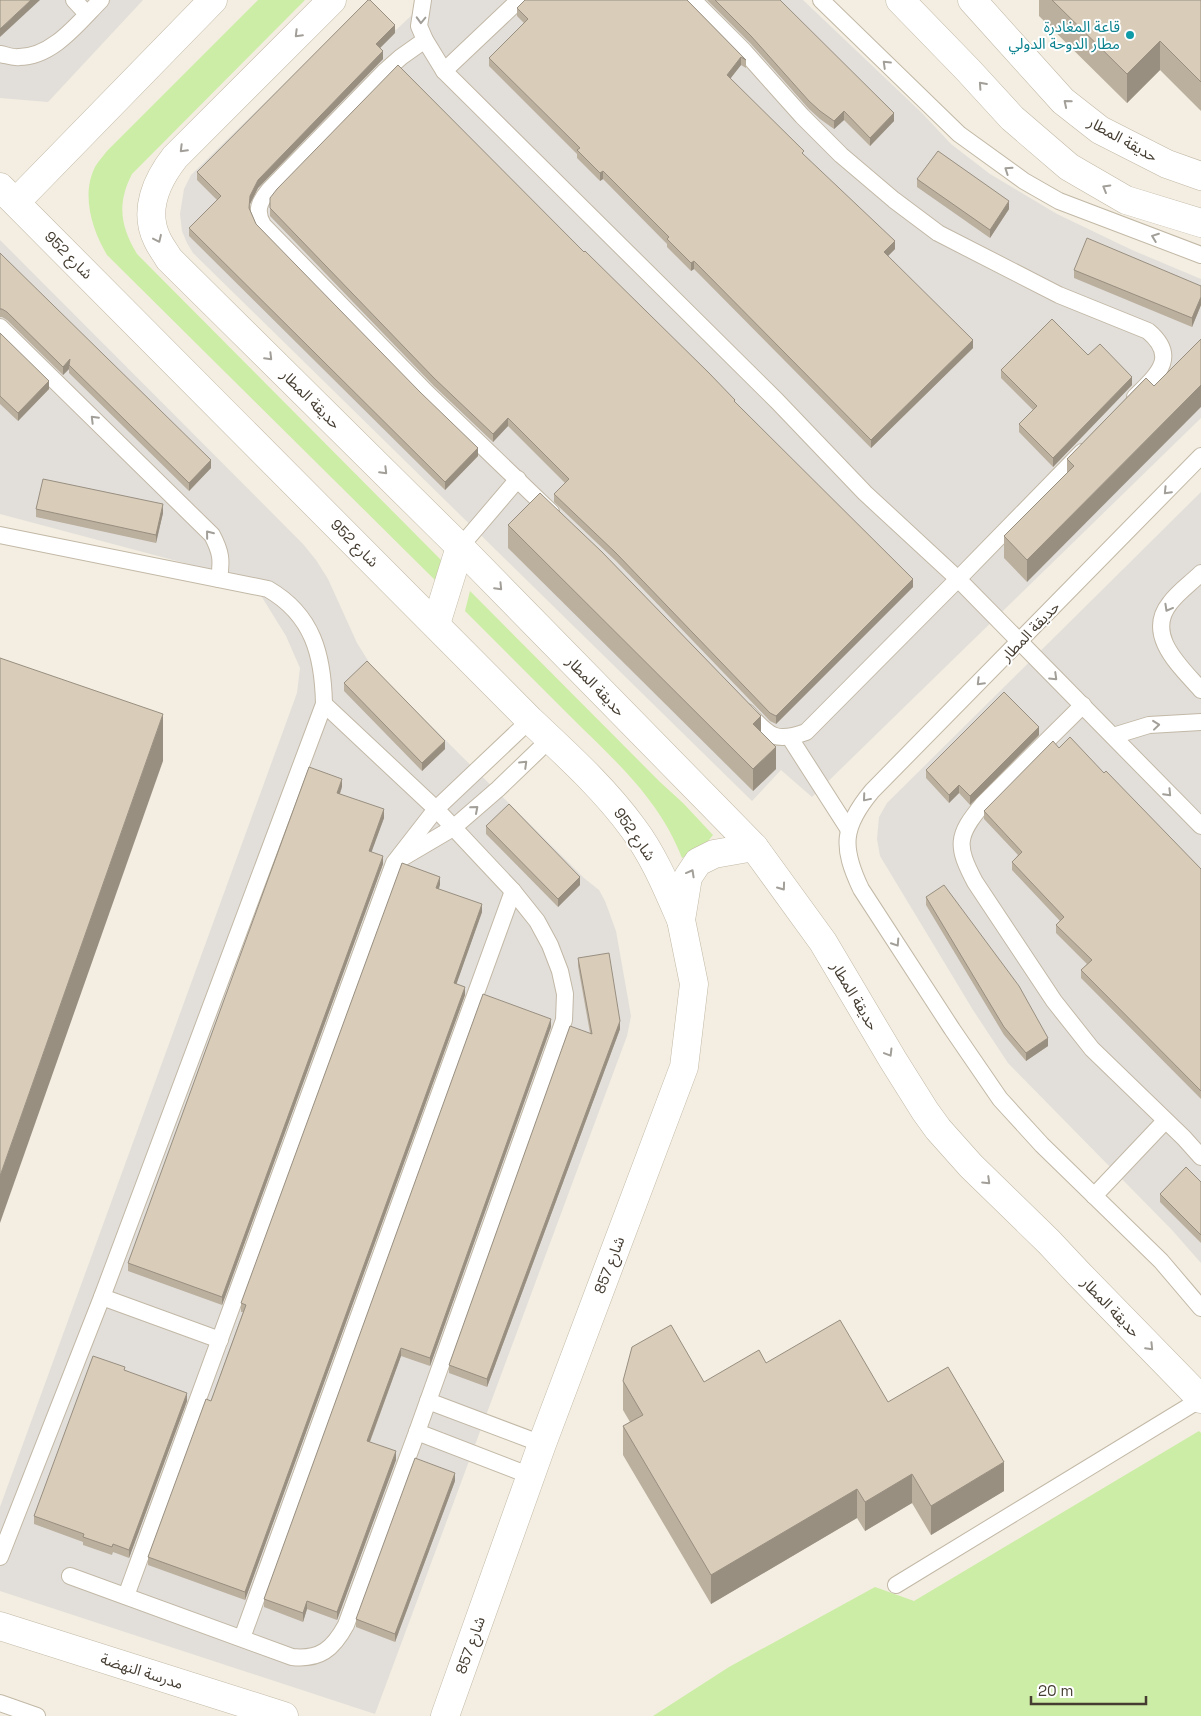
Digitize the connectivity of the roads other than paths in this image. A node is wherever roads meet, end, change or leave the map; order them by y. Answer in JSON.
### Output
{"nodes":[{"id":1,"x":74,"y":0,"type":"edge"},
{"id":2,"x":100,"y":0,"type":"edge"},
{"id":3,"x":213,"y":0,"type":"edge"},
{"id":4,"x":332,"y":0,"type":"edge"},
{"id":5,"x":423,"y":0,"type":"edge"},
{"id":6,"x":519,"y":0,"type":"edge"},
{"id":7,"x":693,"y":0,"type":"edge"},
{"id":8,"x":821,"y":0,"type":"edge"},
{"id":9,"x":900,"y":0,"type":"edge"},
{"id":10,"x":972,"y":0,"type":"edge"},
{"id":11,"x":87,"y":14,"type":"junction"},
{"id":12,"x":425,"y":40,"type":"junction"},
{"id":13,"x":0,"y":54,"type":"edge"},
{"id":14,"x":444,"y":72,"type":"junction"},
{"id":15,"x":1201,"y":176,"type":"edge"},
{"id":16,"x":8,"y":194,"type":"edge"},
{"id":17,"x":1201,"y":223,"type":"edge"},
{"id":18,"x":1201,"y":255,"type":"edge"},
{"id":19,"x":0,"y":327,"type":"edge"},
{"id":20,"x":1124,"y":408,"type":"edge"},
{"id":21,"x":1090,"y":444,"type":"edge"},
{"id":22,"x":1201,"y":456,"type":"edge"},
{"id":23,"x":518,"y":479,"type":"junction"},
{"id":24,"x":560,"y":520,"type":"edge"},
{"id":25,"x":0,"y":535,"type":"edge"},
{"id":26,"x":460,"y":547,"type":"junction"},
{"id":27,"x":1201,"y":573,"type":"edge"},
{"id":28,"x":219,"y":579,"type":"junction"},
{"id":29,"x":958,"y":579,"type":"junction"},
{"id":30,"x":436,"y":624,"type":"junction"},
{"id":31,"x":1019,"y":642,"type":"junction"},
{"id":32,"x":1201,"y":690,"type":"edge"},
{"id":33,"x":737,"y":702,"type":"edge"},
{"id":34,"x":324,"y":704,"type":"junction"},
{"id":35,"x":1083,"y":705,"type":"junction"},
{"id":36,"x":530,"y":720,"type":"junction"},
{"id":37,"x":1201,"y":722,"type":"edge"},
{"id":38,"x":1113,"y":736,"type":"junction"},
{"id":39,"x":790,"y":738,"type":"junction"},
{"id":40,"x":550,"y":739,"type":"junction"},
{"id":41,"x":436,"y":808,"type":"junction"},
{"id":42,"x":1201,"y":826,"type":"edge"},
{"id":43,"x":453,"y":828,"type":"junction"},
{"id":44,"x":849,"y":830,"type":"junction"},
{"id":45,"x":754,"y":847,"type":"junction"},
{"id":46,"x":394,"y":863,"type":"junction"},
{"id":47,"x":513,"y":892,"type":"junction"},
{"id":48,"x":680,"y":920,"type":"junction"},
{"id":49,"x":1165,"y":1121,"type":"junction"},
{"id":50,"x":1201,"y":1157,"type":"edge"},
{"id":51,"x":1094,"y":1196,"type":"junction"},
{"id":52,"x":102,"y":1297,"type":"junction"},
{"id":53,"x":1201,"y":1308,"type":"edge"},
{"id":54,"x":220,"y":1340,"type":"junction"},
{"id":55,"x":1201,"y":1399,"type":"edge"},
{"id":56,"x":428,"y":1401,"type":"junction"},
{"id":57,"x":417,"y":1432,"type":"junction"},
{"id":58,"x":542,"y":1444,"type":"junction"},
{"id":59,"x":531,"y":1476,"type":"junction"},
{"id":60,"x":0,"y":1557,"type":"edge"},
{"id":61,"x":70,"y":1576,"type":"dead end"},
{"id":62,"x":896,"y":1585,"type":"dead end"},
{"id":63,"x":126,"y":1596,"type":"junction"},
{"id":64,"x":0,"y":1626,"type":"edge"},
{"id":65,"x":242,"y":1638,"type":"junction"},
{"id":66,"x":0,"y":1703,"type":"edge"},
{"id":67,"x":37,"y":1716,"type":"edge"},
{"id":68,"x":284,"y":1716,"type":"edge"},
{"id":69,"x":445,"y":1716,"type":"edge"}],
"edges":[{"from":1,"to":11,"type":"lane"},
{"from":2,"to":11,"type":"lane"},
{"from":3,"to":16,"type":"street"},
{"from":4,"to":26,"type":"street","name":"حديقة المطار","one_way":true},
{"from":5,"to":12,"type":"lane","one_way":true},
{"from":6,"to":14,"type":"lane"},
{"from":7,"to":20,"type":"lane"},
{"from":18,"to":8,"type":"lane","one_way":true},
{"from":17,"to":9,"type":"street","one_way":true},
{"from":15,"to":10,"type":"street","name":"حديقة المطار","one_way":true},
{"from":11,"to":13,"type":"lane"},
{"from":12,"to":14,"type":"lane"},
{"from":12,"to":23,"type":"lane"},
{"from":14,"to":29,"type":"lane"},
{"from":16,"to":30,"type":"street","name":"شارع 952"},
{"from":28,"to":19,"type":"lane","one_way":true},
{"from":21,"to":29,"type":"lane"},
{"from":22,"to":31,"type":"lane","name":"حديقة المطار","one_way":true},
{"from":23,"to":24,"type":"lane"},
{"from":23,"to":26,"type":"lane"},
{"from":25,"to":28,"type":"lane"},
{"from":26,"to":30,"type":"street"},
{"from":26,"to":45,"type":"street","name":"حديقة المطار","one_way":true},
{"from":27,"to":32,"type":"lane","one_way":true},
{"from":28,"to":34,"type":"lane"},
{"from":29,"to":31,"type":"lane"},
{"from":29,"to":39,"type":"lane"},
{"from":30,"to":36,"type":"street","name":"شارع 952"},
{"from":31,"to":35,"type":"lane","one_way":true},
{"from":31,"to":44,"type":"lane","name":"حديقة المطار","one_way":true},
{"from":33,"to":39,"type":"lane"},
{"from":34,"to":41,"type":"lane"},
{"from":34,"to":52,"type":"lane"},
{"from":35,"to":38,"type":"lane"},
{"from":35,"to":49,"type":"lane"},
{"from":36,"to":40,"type":"street","name":"شارع 952"},
{"from":36,"to":41,"type":"lane"},
{"from":38,"to":37,"type":"lane","one_way":true},
{"from":38,"to":42,"type":"lane","one_way":true},
{"from":39,"to":44,"type":"lane"},
{"from":43,"to":40,"type":"lane","one_way":true},
{"from":40,"to":48,"type":"street","name":"شارع 952"},
{"from":41,"to":43,"type":"lane"},
{"from":41,"to":46,"type":"lane"},
{"from":43,"to":46,"type":"lane"},
{"from":43,"to":47,"type":"lane"},
{"from":44,"to":51,"type":"lane","name":"حديقة المطار","one_way":true},
{"from":48,"to":45,"type":"street","name":"شارع 857","one_way":true},
{"from":45,"to":55,"type":"street","name":"حديقة المطار","one_way":true},
{"from":46,"to":54,"type":"lane"},
{"from":47,"to":56,"type":"lane"},
{"from":47,"to":65,"type":"lane"},
{"from":48,"to":58,"type":"street","name":"شارع 857"},
{"from":49,"to":50,"type":"lane"},
{"from":49,"to":51,"type":"lane"},
{"from":51,"to":53,"type":"lane","name":"حديقة المطار"},
{"from":52,"to":54,"type":"lane"},
{"from":52,"to":60,"type":"lane"},
{"from":54,"to":63,"type":"lane"},
{"from":55,"to":62,"type":"lane"},
{"from":56,"to":57,"type":"lane"},
{"from":56,"to":58,"type":"lane"},
{"from":57,"to":59,"type":"lane"},
{"from":57,"to":65,"type":"lane"},
{"from":58,"to":59,"type":"street","name":"شارع 857"},
{"from":59,"to":69,"type":"street","name":"شارع 857"},
{"from":61,"to":63,"type":"lane"},
{"from":63,"to":65,"type":"lane"},
{"from":64,"to":68,"type":"street","name":"مدرسة النهضة"},
{"from":66,"to":67,"type":"lane"}]}
